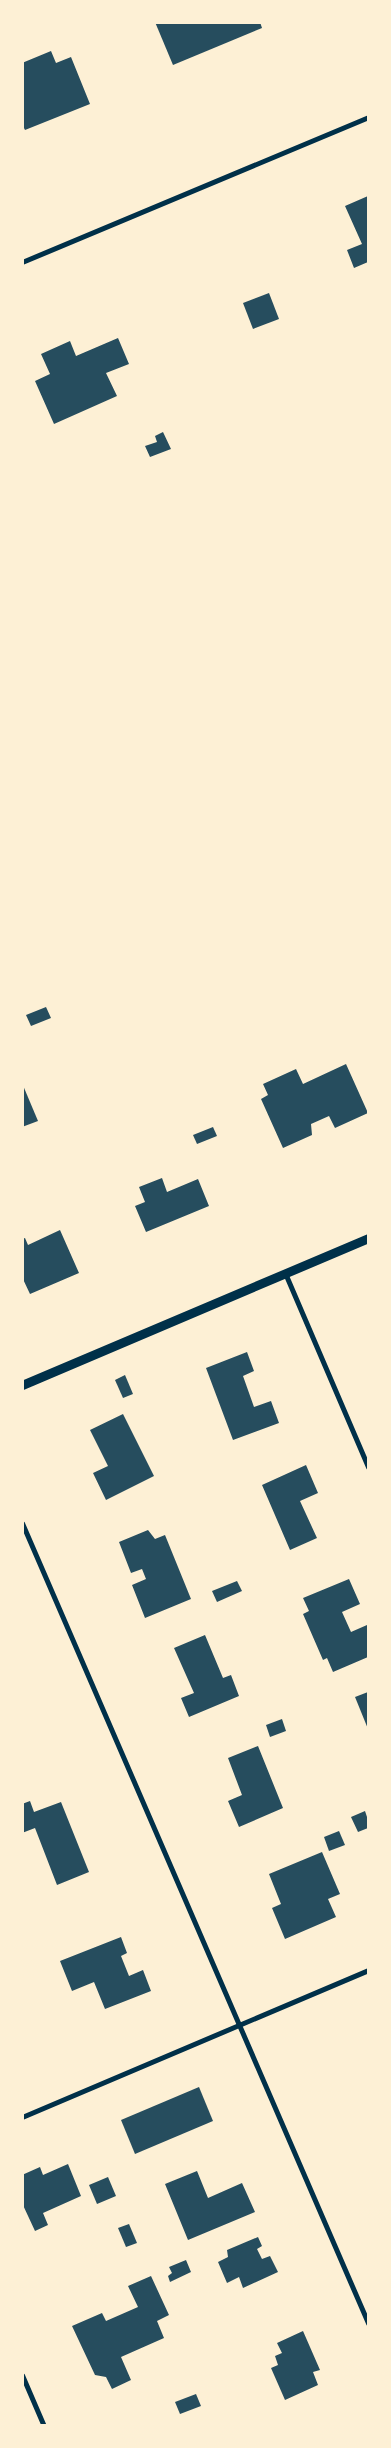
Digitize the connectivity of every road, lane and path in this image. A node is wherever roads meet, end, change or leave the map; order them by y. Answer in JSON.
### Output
{"nodes":[{"id":1,"x":368,"y":117,"type":"edge"},
{"id":2,"x":22,"y":262,"type":"edge"},
{"id":3,"x":368,"y":1238,"type":"edge"},
{"id":4,"x":285,"y":1273,"type":"junction"},
{"id":5,"x":22,"y":1385,"type":"edge"},
{"id":6,"x":368,"y":1467,"type":"edge"},
{"id":7,"x":22,"y":1523,"type":"edge"},
{"id":8,"x":368,"y":1970,"type":"edge"},
{"id":9,"x":239,"y":2025,"type":"junction"},
{"id":10,"x":22,"y":2117,"type":"edge"},
{"id":11,"x":368,"y":2323,"type":"edge"},
{"id":12,"x":22,"y":2375,"type":"edge"},
{"id":13,"x":44,"y":2426,"type":"edge"}],
"edges":[{"from":1,"to":2,"type":"street"},
{"from":3,"to":4,"type":"street"},
{"from":4,"to":5,"type":"street"},
{"from":4,"to":6,"type":"street"},
{"from":7,"to":9,"type":"street"},
{"from":8,"to":9,"type":"street"},
{"from":9,"to":10,"type":"street"},
{"from":9,"to":11,"type":"street"},
{"from":12,"to":13,"type":"street"}]}
